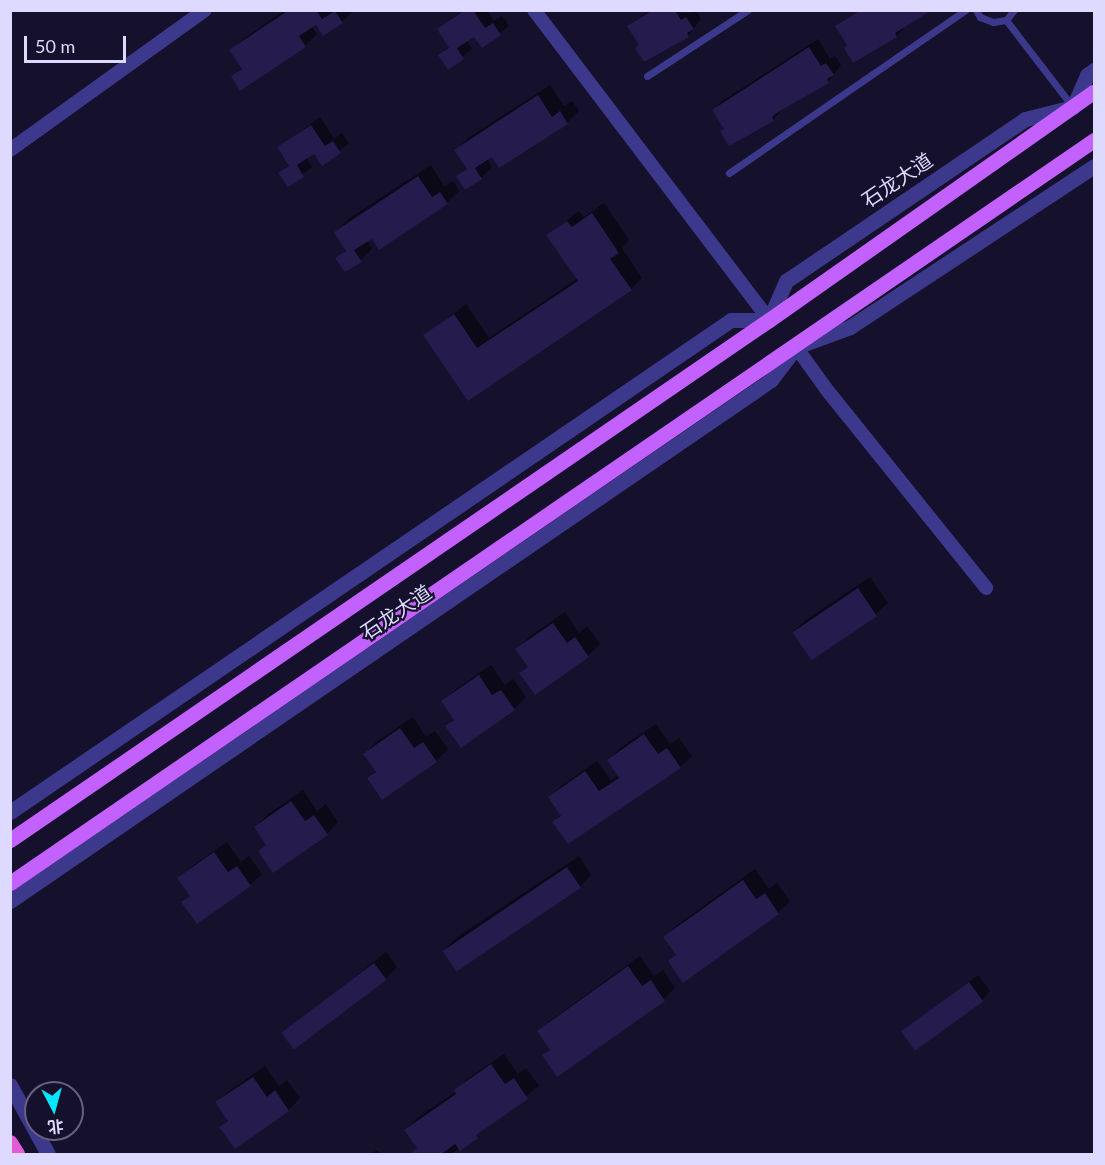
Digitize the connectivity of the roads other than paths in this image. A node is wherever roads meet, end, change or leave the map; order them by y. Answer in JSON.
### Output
{"nodes":[{"id":1,"x":206,"y":10,"type":"edge"},
{"id":2,"x":534,"y":10,"type":"edge"},
{"id":3,"x":748,"y":10,"type":"edge"},
{"id":4,"x":965,"y":10,"type":"edge"},
{"id":5,"x":976,"y":10,"type":"edge"},
{"id":6,"x":1014,"y":10,"type":"edge"},
{"id":7,"x":1006,"y":20,"type":"junction"},
{"id":8,"x":1095,"y":70,"type":"edge"},
{"id":9,"x":647,"y":76,"type":"dead end"},
{"id":10,"x":1095,"y":92,"type":"edge"},
{"id":11,"x":1073,"y":106,"type":"junction"},
{"id":12,"x":1095,"y":140,"type":"edge"},
{"id":13,"x":10,"y":150,"type":"edge"},
{"id":14,"x":1095,"y":166,"type":"edge"},
{"id":15,"x":729,"y":173,"type":"dead end"},
{"id":16,"x":769,"y":320,"type":"junction"},
{"id":17,"x":796,"y":347,"type":"junction"},
{"id":18,"x":986,"y":588,"type":"dead end"},
{"id":19,"x":10,"y":812,"type":"edge"},
{"id":20,"x":10,"y":840,"type":"edge"},
{"id":21,"x":10,"y":883,"type":"edge"},
{"id":22,"x":10,"y":901,"type":"edge"},
{"id":23,"x":10,"y":1086,"type":"edge"},
{"id":24,"x":10,"y":1143,"type":"edge"},
{"id":25,"x":17,"y":1155,"type":"edge"},
{"id":26,"x":48,"y":1155,"type":"edge"}],
"edges":[{"from":1,"to":13,"type":"street"},
{"from":2,"to":16,"type":"street"},
{"from":3,"to":9,"type":"lane"},
{"from":4,"to":15,"type":"lane"},
{"from":5,"to":7,"type":"lane"},
{"from":6,"to":7,"type":"lane"},
{"from":7,"to":11,"type":"lane"},
{"from":8,"to":11,"type":"street"},
{"from":10,"to":11,"type":"main road","name":"石龙大道"},
{"from":11,"to":16,"type":"main road","name":"石龙大道"},
{"from":11,"to":16,"type":"street","name":"石龙大道"},
{"from":12,"to":17,"type":"main road","name":"石龙大道"},
{"from":14,"to":17,"type":"street","name":"石龙大道"},
{"from":16,"to":19,"type":"street"},
{"from":16,"to":20,"type":"main road","name":"石龙大道"},
{"from":17,"to":18,"type":"street"},
{"from":17,"to":21,"type":"main road","name":"石龙大道"},
{"from":17,"to":22,"type":"street","name":"石龙大道"},
{"from":23,"to":26,"type":"street"},
{"from":24,"to":25,"type":"highway"}]}
